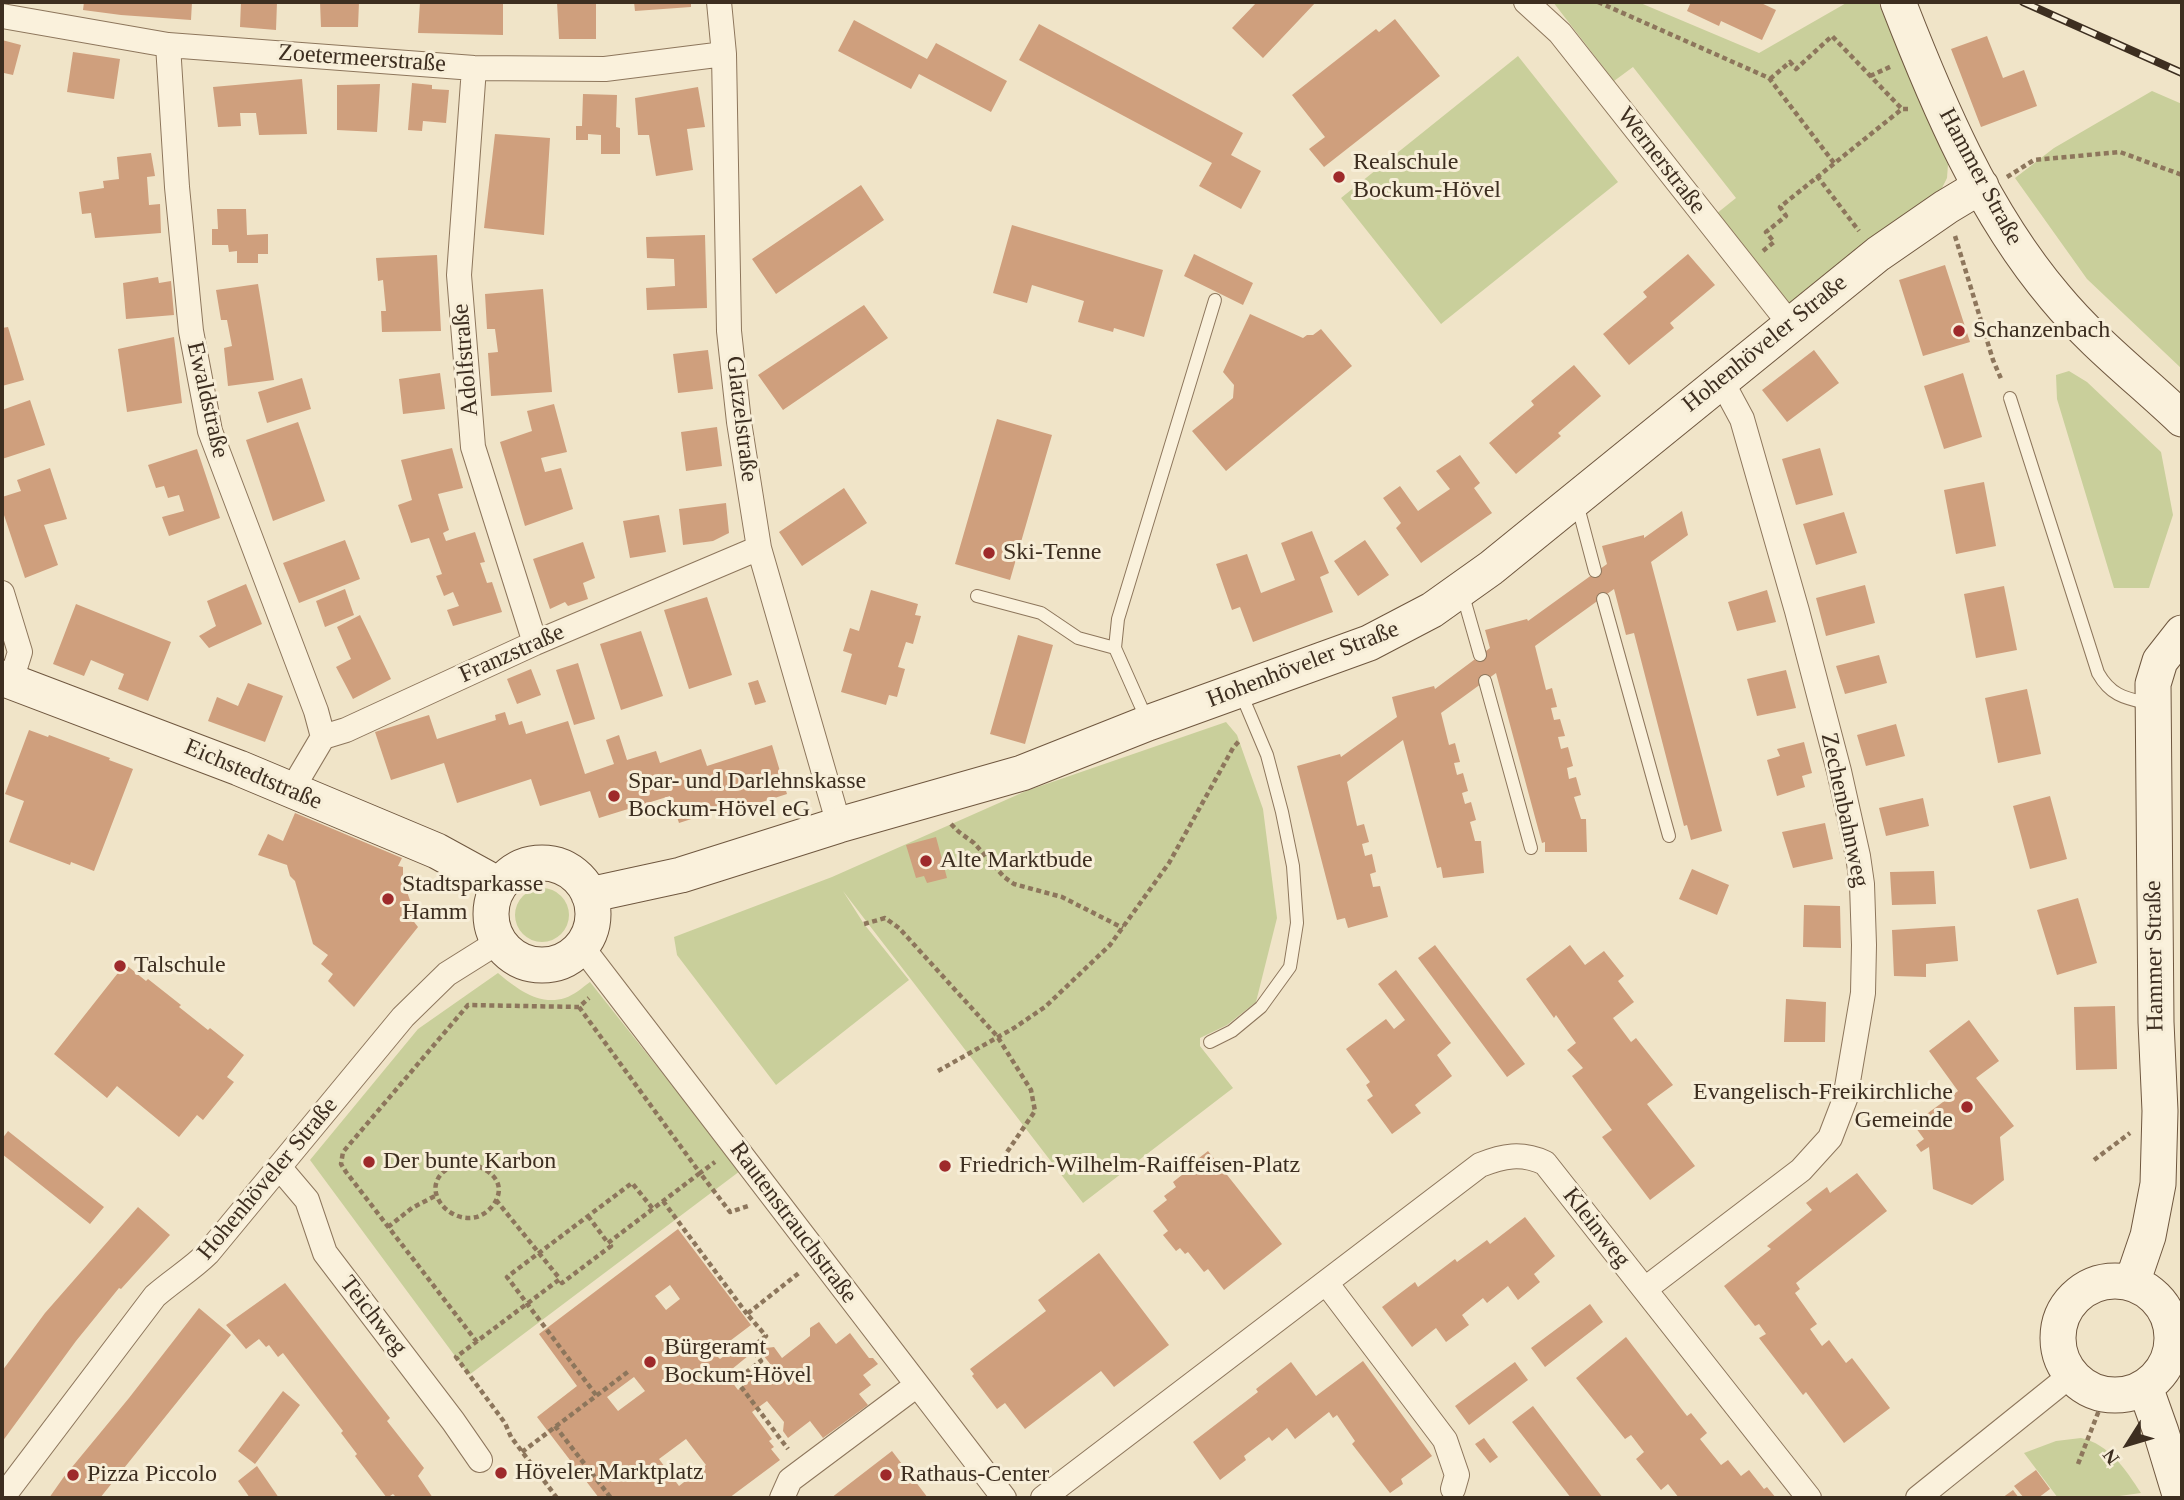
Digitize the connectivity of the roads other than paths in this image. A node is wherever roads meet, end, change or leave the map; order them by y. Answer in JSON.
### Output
{"nodes":[{"id":1,"x":719,"y":2,"type":"edge"},
{"id":2,"x":1526,"y":2,"type":"edge"},
{"id":3,"x":1898,"y":2,"type":"edge"},
{"id":4,"x":2,"y":16,"type":"edge"},
{"id":5,"x":168,"y":45,"type":"junction"},
{"id":6,"x":724,"y":54,"type":"junction"},
{"id":7,"x":474,"y":68,"type":"junction"},
{"id":8,"x":1982,"y":189,"type":"junction"},
{"id":9,"x":1215,"y":299,"type":"dead end"},
{"id":10,"x":1790,"y":324,"type":"junction"},
{"id":11,"x":1721,"y":380,"type":"junction"},
{"id":12,"x":2010,"y":398,"type":"road end"},
{"id":13,"x":2182,"y":419,"type":"edge"},
{"id":14,"x":1576,"y":498,"type":"junction"},
{"id":15,"x":759,"y":548,"type":"junction"},
{"id":16,"x":1595,"y":571,"type":"dead end"},
{"id":17,"x":1462,"y":590,"type":"junction"},
{"id":18,"x":2,"y":593,"type":"edge"},
{"id":19,"x":977,"y":596,"type":"dead end"},
{"id":20,"x":1603,"y":599,"type":"dead end"},
{"id":21,"x":2182,"y":633,"type":"edge"},
{"id":22,"x":535,"y":643,"type":"junction"},
{"id":23,"x":1115,"y":648,"type":"junction"},
{"id":24,"x":1480,"y":655,"type":"dead end"},
{"id":25,"x":6,"y":680,"type":"edge"},
{"id":26,"x":1485,"y":681,"type":"dead end"},
{"id":27,"x":1240,"y":691,"type":"junction"},
{"id":28,"x":2152,"y":705,"type":"junction"},
{"id":29,"x":1148,"y":723,"type":"junction"},
{"id":30,"x":323,"y":737,"type":"junction"},
{"id":31,"x":290,"y":791,"type":"junction"},
{"id":32,"x":839,"y":825,"type":"junction"},
{"id":33,"x":1669,"y":836,"type":"dead end"},
{"id":34,"x":1531,"y":848,"type":"dead end"},
{"id":35,"x":499,"y":885,"type":"junction"},
{"id":36,"x":589,"y":895,"type":"junction"},
{"id":37,"x":498,"y":942,"type":"junction"},
{"id":38,"x":582,"y":947,"type":"junction"},
{"id":39,"x":1210,"y":1042,"type":"dead end"},
{"id":40,"x":279,"y":1167,"type":"junction"},
{"id":41,"x":2132,"y":1283,"type":"junction"},
{"id":42,"x":1327,"y":1284,"type":"junction"},
{"id":43,"x":1644,"y":1289,"type":"junction"},
{"id":44,"x":2071,"y":1375,"type":"junction"},
{"id":45,"x":917,"y":1385,"type":"junction"},
{"id":46,"x":2145,"y":1387,"type":"junction"},
{"id":47,"x":480,"y":1460,"type":"dead end"},
{"id":48,"x":1453,"y":1489,"type":"dead end"},
{"id":49,"x":2,"y":1498,"type":"edge"},
{"id":50,"x":782,"y":1498,"type":"edge"},
{"id":51,"x":1004,"y":1498,"type":"edge"},
{"id":52,"x":1043,"y":1498,"type":"edge"},
{"id":53,"x":1809,"y":1498,"type":"edge"},
{"id":54,"x":1918,"y":1498,"type":"edge"},
{"id":55,"x":2180,"y":1498,"type":"edge"}],
"edges":[{"from":1,"to":6,"type":"street","name":"Glatzelstraße"},
{"from":2,"to":10,"type":"street","name":"Wernerstraße"},
{"from":3,"to":8,"type":"street","name":"Hammer Straße"},
{"from":4,"to":5,"type":"street","name":"Zoetermeerstraße"},
{"from":5,"to":7,"type":"street","name":"Zoetermeerstraße"},
{"from":5,"to":30,"type":"street","name":"Ewaldstraße"},
{"from":6,"to":7,"type":"street","name":"Zoetermeerstraße"},
{"from":6,"to":15,"type":"street","name":"Glatzelstraße"},
{"from":7,"to":22,"type":"street","name":"Adolfstraße"},
{"from":8,"to":10,"type":"street","name":"Hohenhöveler Straße"},
{"from":8,"to":13,"type":"street","name":"Hammer Straße"},
{"from":9,"to":23,"type":"lane"},
{"from":10,"to":11,"type":"street","name":"Hohenhöveler Straße"},
{"from":11,"to":14,"type":"street","name":"Hohenhöveler Straße"},
{"from":11,"to":43,"type":"street","name":"Zechenbahnweg"},
{"from":12,"to":28,"type":"lane"},
{"from":14,"to":16,"type":"lane"},
{"from":14,"to":17,"type":"street","name":"Hohenhöveler Straße"},
{"from":15,"to":22,"type":"street","name":"Franzstraße"},
{"from":15,"to":32,"type":"street","name":"Glatzelstraße"},
{"from":17,"to":24,"type":"lane"},
{"from":17,"to":27,"type":"street","name":"Hohenhöveler Straße"},
{"from":18,"to":25,"type":"street"},
{"from":19,"to":23,"type":"lane"},
{"from":20,"to":33,"type":"lane"},
{"from":21,"to":28,"type":"street","name":"Hammer Straße"},
{"from":22,"to":30,"type":"street","name":"Franzstraße"},
{"from":23,"to":29,"type":"lane"},
{"from":25,"to":31,"type":"street","name":"Eichstedtstraße"},
{"from":26,"to":34,"type":"lane"},
{"from":27,"to":29,"type":"street","name":"Hohenhöveler Straße"},
{"from":27,"to":39,"type":"lane"},
{"from":28,"to":41,"type":"street","name":"Hammer Straße"},
{"from":29,"to":32,"type":"street","name":"Hohenhöveler Straße"},
{"from":30,"to":31,"type":"street"},
{"from":31,"to":35,"type":"street","name":"Eichstedtstraße"},
{"from":32,"to":36,"type":"street","name":"Hohenhöveler Straße"},
{"from":35,"to":36,"type":"street"},
{"from":35,"to":37,"type":"street"},
{"from":36,"to":38,"type":"street"},
{"from":37,"to":38,"type":"street"},
{"from":37,"to":40,"type":"street","name":"Hohenhöveler Straße"},
{"from":38,"to":45,"type":"street","name":"Rautenstrauchstraße"},
{"from":40,"to":47,"type":"street","name":"Teichweg"},
{"from":40,"to":49,"type":"street","name":"Hohenhöveler Straße"},
{"from":41,"to":44,"type":"street"},
{"from":41,"to":46,"type":"street"},
{"from":42,"to":43,"type":"street","name":"Kleinweg"},
{"from":42,"to":48,"type":"street"},
{"from":42,"to":52,"type":"street","name":"Kleinweg"},
{"from":43,"to":53,"type":"street","name":"Kleinweg"},
{"from":44,"to":46,"type":"street"},
{"from":44,"to":54,"type":"street"},
{"from":45,"to":50,"type":"street"},
{"from":45,"to":51,"type":"street","name":"Rautenstrauchstraße"},
{"from":46,"to":55,"type":"street"}]}
